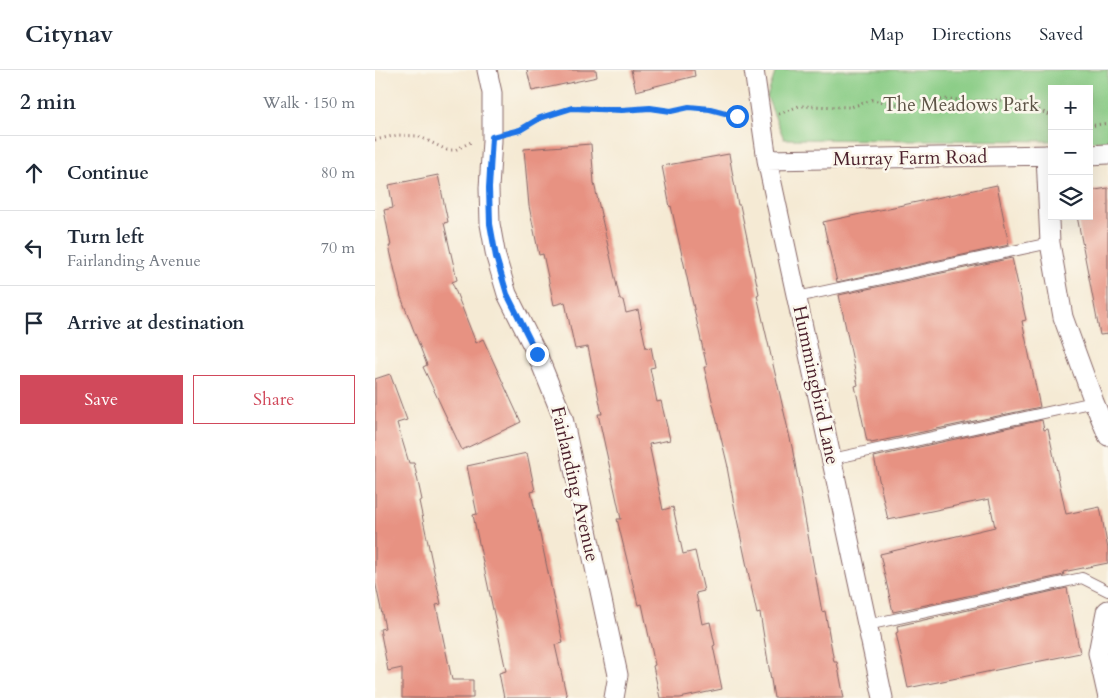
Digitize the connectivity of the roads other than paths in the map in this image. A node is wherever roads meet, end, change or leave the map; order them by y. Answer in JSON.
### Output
{"nodes":[{"id":1,"x":487,"y":70,"type":"edge"},
{"id":2,"x":754,"y":70,"type":"edge"},
{"id":3,"x":1108,"y":154,"type":"edge"},
{"id":4,"x":1048,"y":155,"type":"edge"},
{"id":5,"x":1093,"y":155,"type":"edge"},
{"id":6,"x":767,"y":160,"type":"junction"},
{"id":7,"x":1049,"y":175,"type":"edge"},
{"id":8,"x":1051,"y":242,"type":"junction"},
{"id":9,"x":797,"y":297,"type":"junction"},
{"id":10,"x":1094,"y":402,"type":"junction"},
{"id":11,"x":1108,"y":436,"type":"edge"},
{"id":12,"x":831,"y":459,"type":"junction"},
{"id":13,"x":1108,"y":591,"type":"edge"},
{"id":14,"x":1108,"y":610,"type":"edge"},
{"id":15,"x":867,"y":625,"type":"junction"},
{"id":16,"x":618,"y":675,"type":"junction"},
{"id":17,"x":614,"y":698,"type":"edge"},
{"id":18,"x":621,"y":698,"type":"edge"},
{"id":19,"x":883,"y":698,"type":"edge"},
{"id":20,"x":1108,"y":698,"type":"edge"}],
"edges":[{"from":1,"to":16,"type":"street","name":"Fairlanding Avenue"},
{"from":2,"to":6,"type":"street","name":"Hummingbird Lane"},
{"from":3,"to":5,"type":"street"},
{"from":4,"to":6,"type":"street","name":"Murray Farm Road"},
{"from":6,"to":9,"type":"street","name":"Hummingbird Lane"},
{"from":7,"to":8,"type":"street"},
{"from":8,"to":9,"type":"lane"},
{"from":8,"to":10,"type":"street"},
{"from":9,"to":12,"type":"street","name":"Hummingbird Lane"},
{"from":10,"to":11,"type":"street"},
{"from":10,"to":12,"type":"lane"},
{"from":12,"to":15,"type":"street","name":"Hummingbird Lane"},
{"from":13,"to":15,"type":"lane"},
{"from":14,"to":20,"type":"street"},
{"from":15,"to":19,"type":"street","name":"Hummingbird Lane"},
{"from":16,"to":17,"type":"street","name":"Fairlanding Avenue"},
{"from":16,"to":18,"type":"street"}]}
